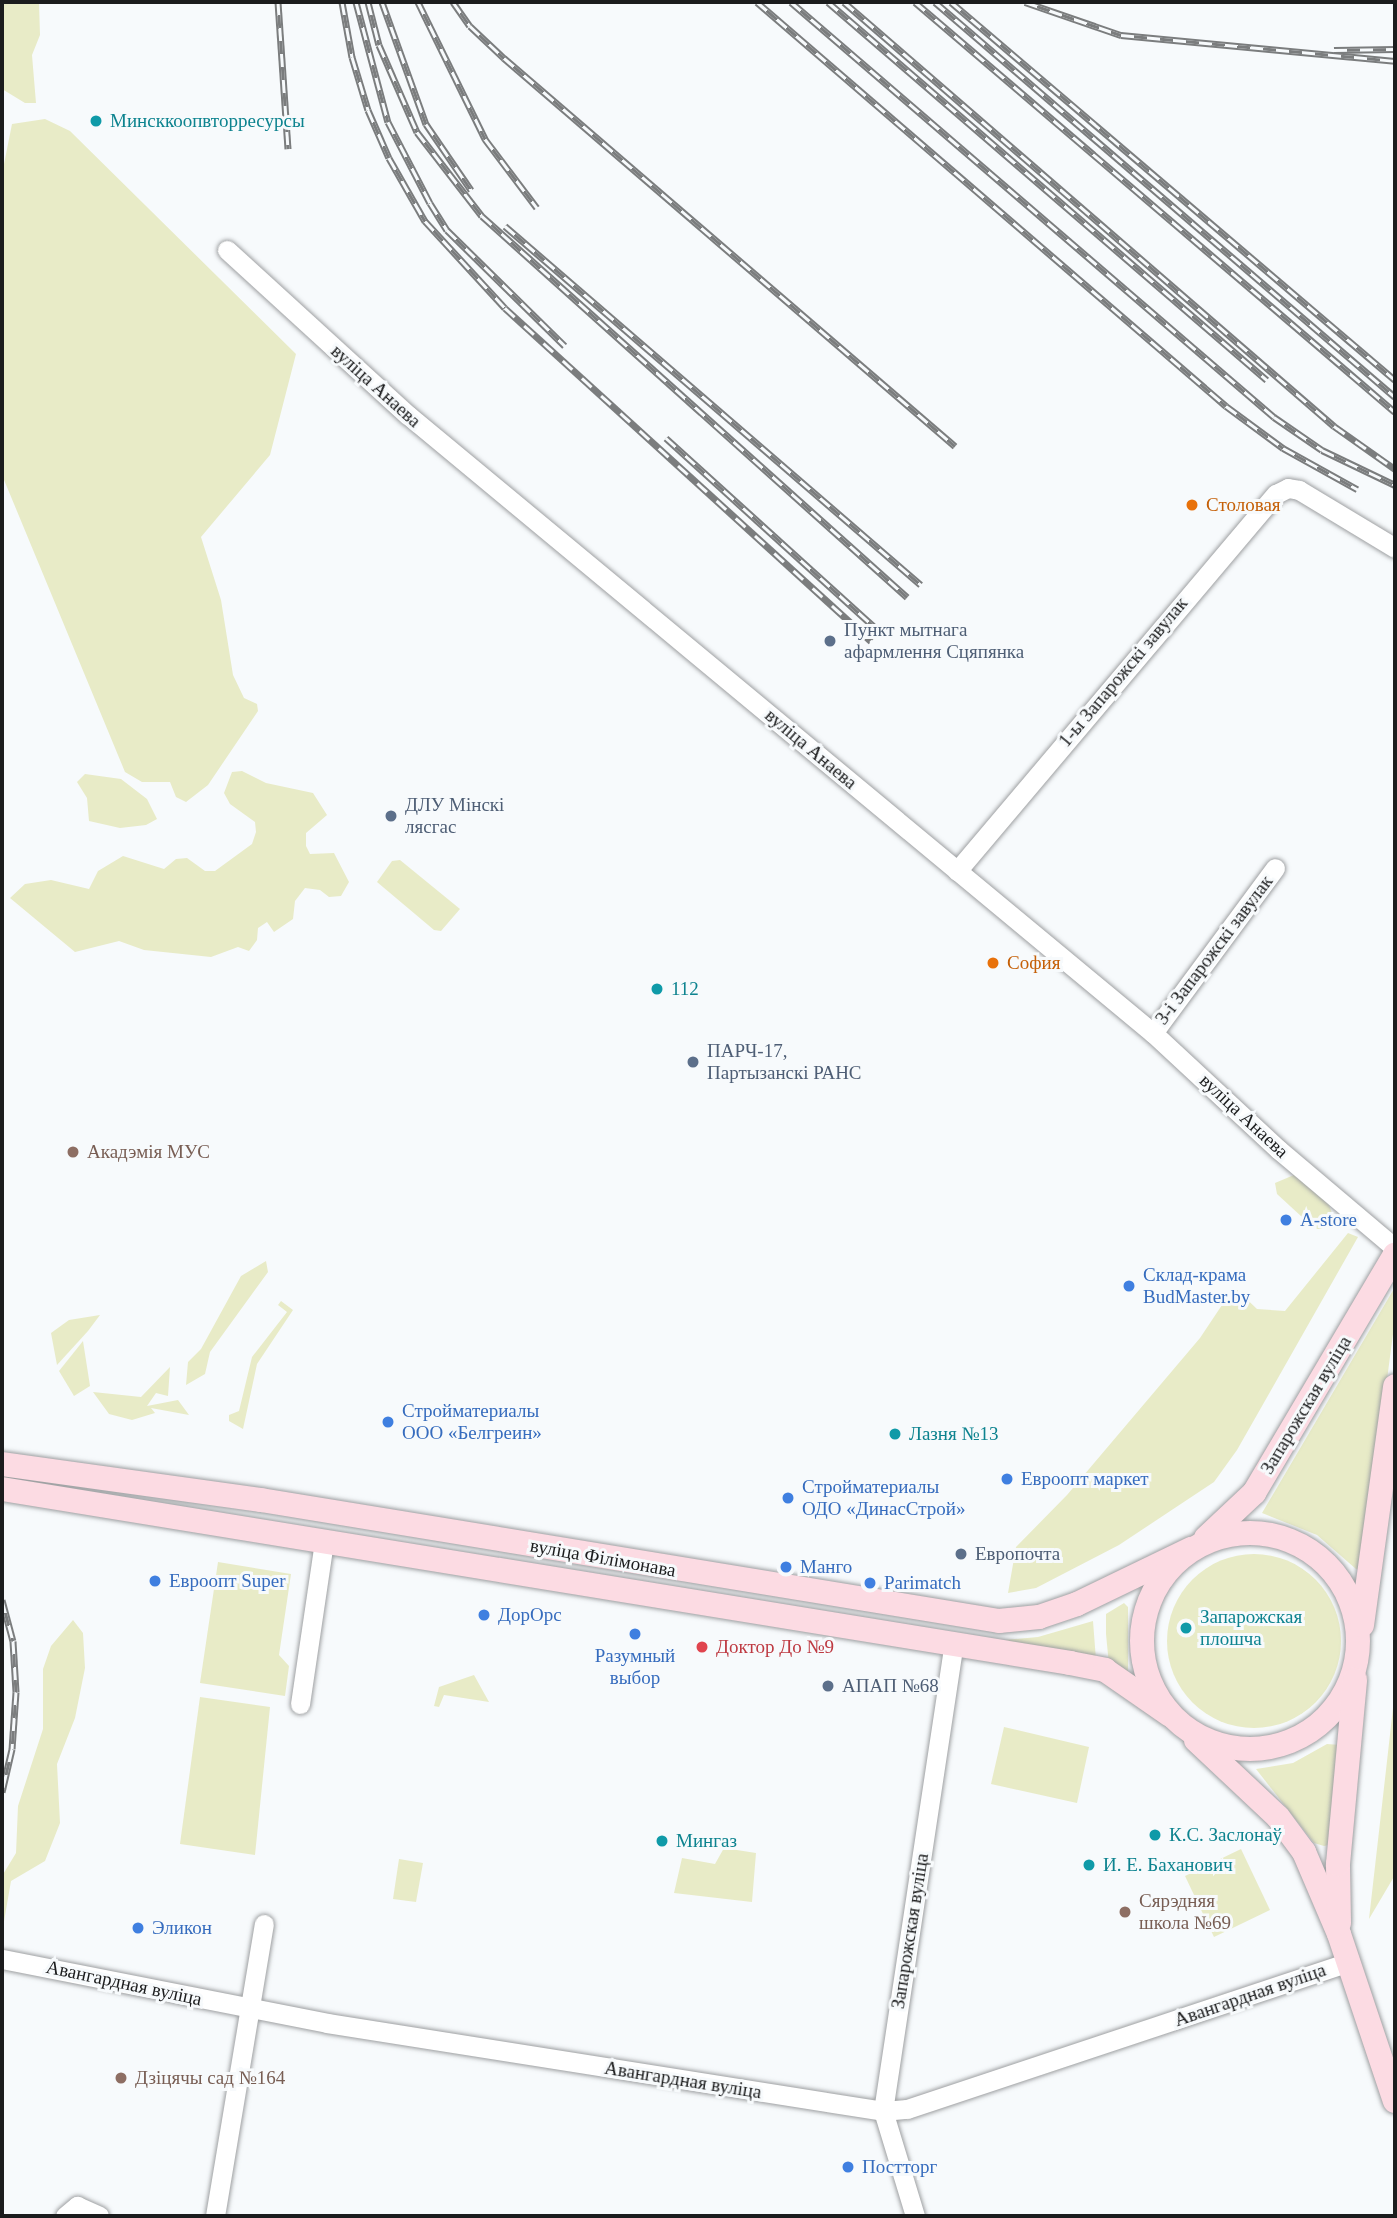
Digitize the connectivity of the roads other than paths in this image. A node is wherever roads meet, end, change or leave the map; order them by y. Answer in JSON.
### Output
{"nodes":[{"id":1,"x":227,"y":250,"type":"dead end"},
{"id":2,"x":1395,"y":548,"type":"edge"},
{"id":3,"x":1275,"y":868,"type":"dead end"},
{"id":4,"x":957,"y":871,"type":"junction"},
{"id":5,"x":1153,"y":1033,"type":"junction"},
{"id":6,"x":1395,"y":1248,"type":"edge"},
{"id":7,"x":1395,"y":1255,"type":"edge"},
{"id":8,"x":1395,"y":1387,"type":"edge"},
{"id":9,"x":2,"y":1464,"type":"edge"},
{"id":10,"x":2,"y":1489,"type":"edge"},
{"id":11,"x":261,"y":1500,"type":"junction"},
{"id":12,"x":256,"y":1528,"type":"junction"},
{"id":13,"x":324,"y":1541,"type":"junction"},
{"id":14,"x":1196,"y":1546,"type":"junction"},
{"id":15,"x":954,"y":1643,"type":"junction"},
{"id":16,"x":1358,"y":1655,"type":"junction"},
{"id":17,"x":300,"y":1704,"type":"dead end"},
{"id":18,"x":1175,"y":1720,"type":"junction"},
{"id":19,"x":264,"y":1924,"type":"dead end"},
{"id":20,"x":1339,"y":1934,"type":"junction"},
{"id":21,"x":2,"y":1959,"type":"edge"},
{"id":22,"x":1348,"y":1962,"type":"junction"},
{"id":23,"x":250,"y":2009,"type":"junction"},
{"id":24,"x":1395,"y":2101,"type":"edge"},
{"id":25,"x":883,"y":2110,"type":"junction"},
{"id":26,"x":65,"y":2216,"type":"edge"},
{"id":27,"x":99,"y":2216,"type":"edge"},
{"id":28,"x":215,"y":2216,"type":"edge"},
{"id":29,"x":915,"y":2216,"type":"edge"}],
"edges":[{"from":1,"to":4,"type":"street","name":"вуліца Анаева"},
{"from":2,"to":4,"type":"street","name":"1-ы Запарожскі завулак"},
{"from":3,"to":5,"type":"street","name":"3-і Запарожскі завулак"},
{"from":4,"to":5,"type":"street","name":"вуліца Анаева"},
{"from":5,"to":6,"type":"street","name":"вуліца Анаева"},
{"from":7,"to":14,"type":"main road","name":"Запарожская вуліца"},
{"from":8,"to":16,"type":"main road"},
{"from":9,"to":11,"type":"main road","name":"вуліца Філімонава"},
{"from":10,"to":12,"type":"main road","name":"вуліца Філімонава"},
{"from":11,"to":12,"type":"main road"},
{"from":11,"to":14,"type":"main road","name":"вуліца Філімонава"},
{"from":12,"to":13,"type":"main road","name":"вуліца Філімонава"},
{"from":13,"to":15,"type":"main road","name":"вуліца Філімонава"},
{"from":13,"to":17,"type":"street"},
{"from":14,"to":16,"type":"main road"},
{"from":14,"to":18,"type":"main road"},
{"from":15,"to":18,"type":"main road","name":"вуліца Філімонава"},
{"from":15,"to":25,"type":"street","name":"Запарожская вуліца"},
{"from":16,"to":18,"type":"main road"},
{"from":16,"to":20,"type":"main road"},
{"from":18,"to":20,"type":"main road"},
{"from":19,"to":23,"type":"street"},
{"from":20,"to":22,"type":"main road"},
{"from":21,"to":23,"type":"street","name":"Авангардная вуліца"},
{"from":22,"to":24,"type":"main road"},
{"from":22,"to":25,"type":"street","name":"Авангардная вуліца"},
{"from":23,"to":25,"type":"street","name":"Авангардная вуліца"},
{"from":23,"to":28,"type":"street"},
{"from":25,"to":29,"type":"street","name":"Запарожская вуліца"},
{"from":26,"to":27,"type":"street"}]}
